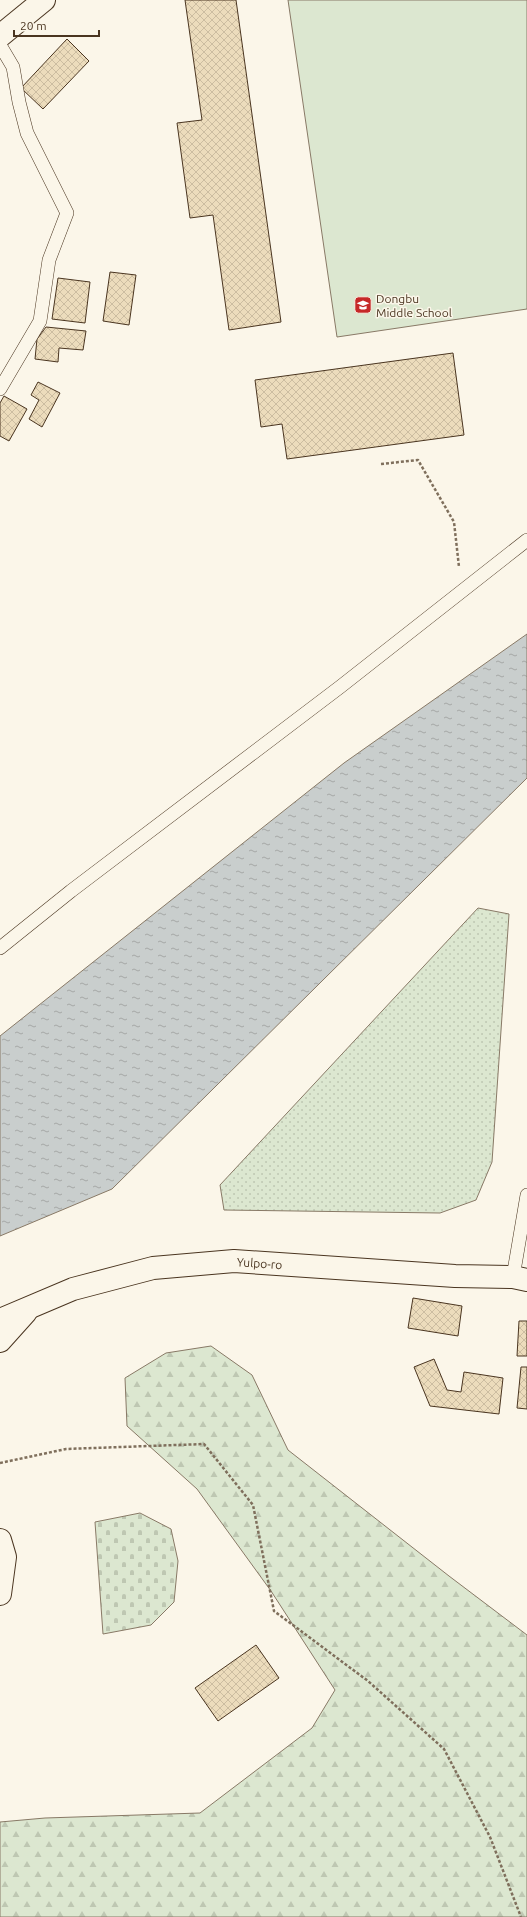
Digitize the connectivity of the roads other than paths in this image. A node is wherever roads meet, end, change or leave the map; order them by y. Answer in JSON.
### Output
{"nodes":[{"id":1,"x":44,"y":0,"type":"edge"},
{"id":2,"x":0,"y":36,"type":"edge"},
{"id":3,"x":0,"y":45,"type":"edge"},
{"id":4,"x":0,"y":389,"type":"edge"},
{"id":5,"x":527,"y":540,"type":"edge"},
{"id":6,"x":0,"y":948,"type":"edge"},
{"id":7,"x":527,"y":1195,"type":"edge"},
{"id":8,"x":520,"y":1279,"type":"edge"},
{"id":9,"x":30,"y":1307,"type":"junction"},
{"id":10,"x":0,"y":1320,"type":"edge"},
{"id":11,"x":0,"y":1341,"type":"edge"},
{"id":12,"x":0,"y":1540,"type":"edge"},
{"id":13,"x":0,"y":1594,"type":"edge"}],
"edges":[{"from":1,"to":2,"type":"street"},
{"from":3,"to":4,"type":"lane"},
{"from":5,"to":6,"type":"lane"},
{"from":7,"to":8,"type":"lane"},
{"from":8,"to":9,"type":"street","name":"Yulpo-ro"},
{"from":9,"to":10,"type":"street","name":"Yulpo-ro"},
{"from":9,"to":11,"type":"street"},
{"from":12,"to":13,"type":"street"}]}
